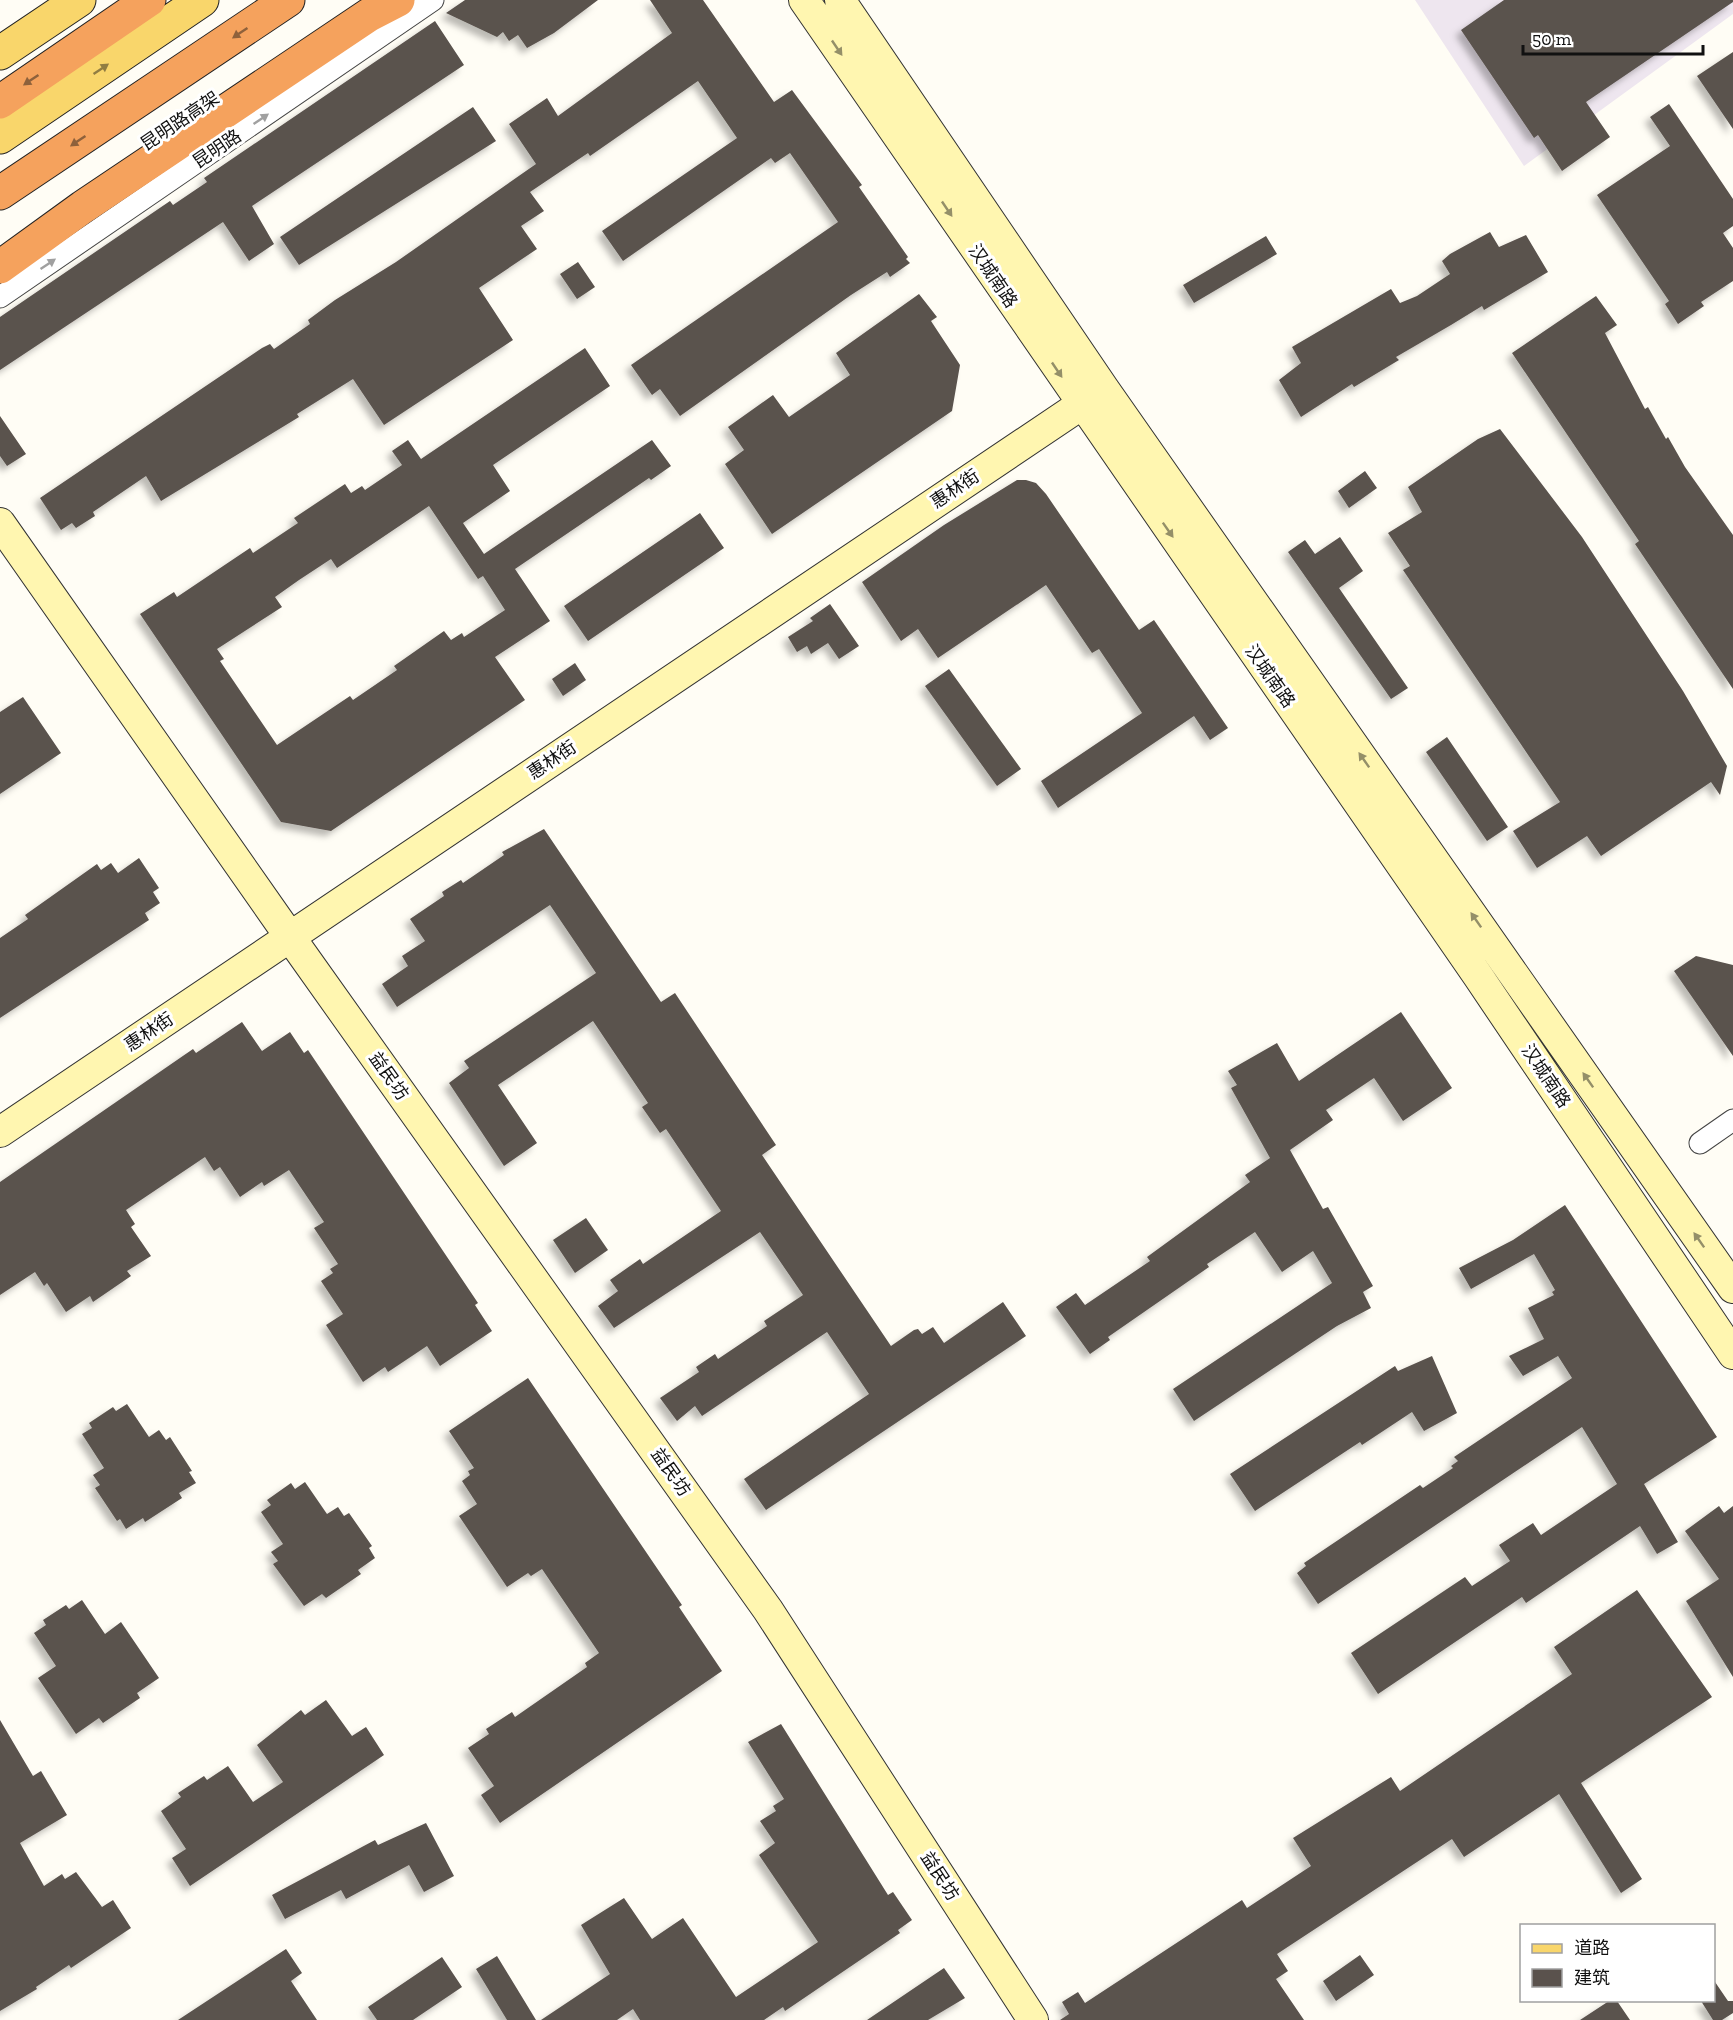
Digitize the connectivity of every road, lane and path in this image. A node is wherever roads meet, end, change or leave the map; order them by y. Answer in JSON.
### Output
{"nodes":[{"id":1,"x":79,"y":0,"type":"edge"},
{"id":2,"x":149,"y":0,"type":"edge"},
{"id":3,"x":202,"y":0,"type":"edge"},
{"id":4,"x":288,"y":0,"type":"edge"},
{"id":5,"x":398,"y":0,"type":"edge"},
{"id":6,"x":433,"y":0,"type":"edge"},
{"id":7,"x":804,"y":0,"type":"edge"},
{"id":8,"x":840,"y":0,"type":"edge"},
{"id":9,"x":364,"y":8,"type":"edge"},
{"id":10,"x":0,"y":53,"type":"edge"},
{"id":11,"x":0,"y":102,"type":"edge"},
{"id":12,"x":0,"y":137,"type":"edge"},
{"id":13,"x":0,"y":193,"type":"edge"},
{"id":14,"x":0,"y":243,"type":"edge"},
{"id":15,"x":0,"y":267,"type":"edge"},
{"id":16,"x":0,"y":297,"type":"edge"},
{"id":17,"x":1093,"y":397,"type":"junction"},
{"id":18,"x":0,"y":523,"type":"edge"},
{"id":19,"x":290,"y":937,"type":"junction"},
{"id":20,"x":1733,"y":1120,"type":"edge"},
{"id":21,"x":0,"y":1132,"type":"edge"},
{"id":22,"x":1700,"y":1143,"type":"dead end"},
{"id":23,"x":1733,"y":1288,"type":"edge"},
{"id":24,"x":1733,"y":1354,"type":"edge"},
{"id":25,"x":1033,"y":2020,"type":"edge"}],
"edges":[{"from":1,"to":10,"type":"main road"},
{"from":2,"to":11,"type":"highway","one_way":true},
{"from":12,"to":3,"type":"main road","one_way":true},
{"from":4,"to":13,"type":"highway","one_way":true},
{"from":5,"to":9,"type":"highway"},
{"from":16,"to":6,"type":"street","name":"昆明路","one_way":true},
{"from":7,"to":17,"type":"main road","name":"汉城南路","one_way":true},
{"from":8,"to":17,"type":"main road","name":"汉城南路"},
{"from":9,"to":14,"type":"highway","name":"昆明路高架"},
{"from":9,"to":15,"type":"highway"},
{"from":17,"to":19,"type":"main road","name":"惠林街"},
{"from":23,"to":17,"type":"main road","name":"汉城南路","one_way":true},
{"from":17,"to":24,"type":"main road","name":"汉城南路","one_way":true},
{"from":18,"to":19,"type":"main road","name":"益民坊"},
{"from":19,"to":21,"type":"main road","name":"惠林街"},
{"from":19,"to":25,"type":"main road","name":"益民坊"},
{"from":20,"to":22,"type":"street"}]}
